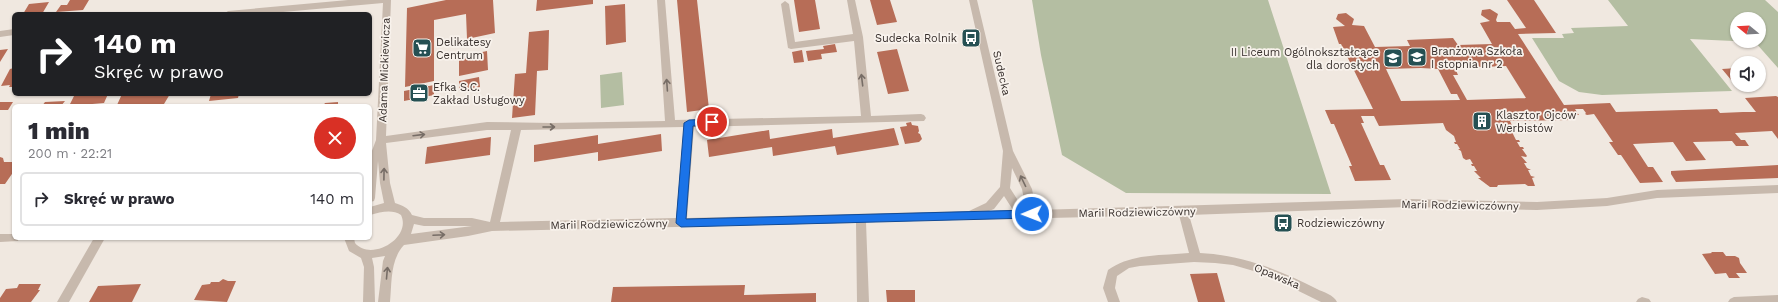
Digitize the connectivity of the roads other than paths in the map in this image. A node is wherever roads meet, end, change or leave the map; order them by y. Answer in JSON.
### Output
{"nodes":[{"id":1,"x":381,"y":0,"type":"edge"},
{"id":2,"x":387,"y":0,"type":"edge"},
{"id":3,"x":661,"y":0,"type":"edge"},
{"id":4,"x":851,"y":0,"type":"edge"},
{"id":5,"x":973,"y":0,"type":"edge"},
{"id":6,"x":785,"y":4,"type":"dead end"},
{"id":7,"x":250,"y":12,"type":"edge"},
{"id":8,"x":12,"y":32,"type":"edge"},
{"id":9,"x":0,"y":34,"type":"edge"},
{"id":10,"x":858,"y":37,"type":"junction"},
{"id":11,"x":921,"y":118,"type":"dead end"},
{"id":12,"x":866,"y":119,"type":"junction"},
{"id":13,"x":689,"y":123,"type":"junction"},
{"id":14,"x":670,"y":124,"type":"junction"},
{"id":15,"x":517,"y":127,"type":"junction"},
{"id":16,"x":381,"y":140,"type":"junction"},
{"id":17,"x":1008,"y":151,"type":"junction"},
{"id":18,"x":372,"y":173,"type":"edge"},
{"id":19,"x":1006,"y":188,"type":"junction"},
{"id":20,"x":1778,"y":189,"type":"edge"},
{"id":21,"x":392,"y":207,"type":"junction"},
{"id":22,"x":372,"y":210,"type":"edge"},
{"id":23,"x":1183,"y":211,"type":"junction"},
{"id":24,"x":1027,"y":214,"type":"junction"},
{"id":25,"x":968,"y":215,"type":"junction"},
{"id":26,"x":408,"y":218,"type":"junction"},
{"id":27,"x":861,"y":218,"type":"junction"},
{"id":28,"x":681,"y":223,"type":"junction"},
{"id":29,"x":494,"y":226,"type":"junction"},
{"id":30,"x":0,"y":238,"type":"edge"},
{"id":31,"x":12,"y":238,"type":"edge"},
{"id":32,"x":99,"y":240,"type":"edge"},
{"id":33,"x":347,"y":240,"type":"edge"},
{"id":34,"x":398,"y":243,"type":"junction"},
{"id":35,"x":366,"y":254,"type":"junction"},
{"id":36,"x":1196,"y":257,"type":"junction"},
{"id":37,"x":1778,"y":300,"type":"edge"},
{"id":38,"x":62,"y":302,"type":"edge"},
{"id":39,"x":369,"y":302,"type":"edge"},
{"id":40,"x":384,"y":302,"type":"edge"},
{"id":41,"x":863,"y":302,"type":"edge"},
{"id":42,"x":1114,"y":302,"type":"edge"},
{"id":43,"x":1331,"y":302,"type":"edge"},
{"id":44,"x":1734,"y":302,"type":"edge"}],
"edges":[{"from":1,"to":7,"type":"street"},
{"from":2,"to":16,"type":"street","name":"Adama Mickiewicza"},
{"from":14,"to":3,"type":"street","one_way":true},
{"from":4,"to":10,"type":"street"},
{"from":5,"to":17,"type":"street","name":"Sudecka"},
{"from":6,"to":10,"type":"street"},
{"from":8,"to":9,"type":"street"},
{"from":12,"to":10,"type":"street","one_way":true},
{"from":11,"to":12,"type":"street"},
{"from":12,"to":13,"type":"street"},
{"from":13,"to":14,"type":"street"},
{"from":13,"to":28,"type":"street"},
{"from":15,"to":14,"type":"street","one_way":true},
{"from":16,"to":15,"type":"street","one_way":true},
{"from":15,"to":29,"type":"street"},
{"from":16,"to":18,"type":"street","name":"Adama Mickiewicza"},
{"from":21,"to":16,"type":"street","name":"Adama Mickiewicza","one_way":true},
{"from":17,"to":19,"type":"street","name":"Sudecka"},
{"from":24,"to":17,"type":"street","name":"Sudecka","one_way":true},
{"from":19,"to":24,"type":"street"},
{"from":19,"to":25,"type":"street"},
{"from":20,"to":23,"type":"street","name":"Marii Rodziewiczówny"},
{"from":21,"to":22,"type":"street"},
{"from":21,"to":26,"type":"street"},
{"from":23,"to":24,"type":"street","name":"Marii Rodziewiczówny"},
{"from":23,"to":36,"type":"street"},
{"from":24,"to":25,"type":"street","name":"Marii Rodziewiczówny"},
{"from":25,"to":27,"type":"street","name":"Marii Rodziewiczówny"},
{"from":26,"to":29,"type":"street","name":"Marii Rodziewiczówny"},
{"from":26,"to":34,"type":"street"},
{"from":27,"to":28,"type":"street","name":"Marii Rodziewiczówny"},
{"from":27,"to":41,"type":"street"},
{"from":28,"to":29,"type":"street","name":"Marii Rodziewiczówny"},
{"from":34,"to":29,"type":"street","name":"Marii Rodziewiczówny","one_way":true},
{"from":30,"to":31,"type":"street"},
{"from":32,"to":38,"type":"street"},
{"from":33,"to":35,"type":"street"},
{"from":34,"to":35,"type":"street","name":"Marii Rodziewiczówny"},
{"from":40,"to":34,"type":"street","one_way":true},
{"from":35,"to":39,"type":"street"},
{"from":36,"to":42,"type":"street","name":"Opawska"},
{"from":36,"to":43,"type":"street","name":"Opawska"},
{"from":37,"to":44,"type":"street"}]}
